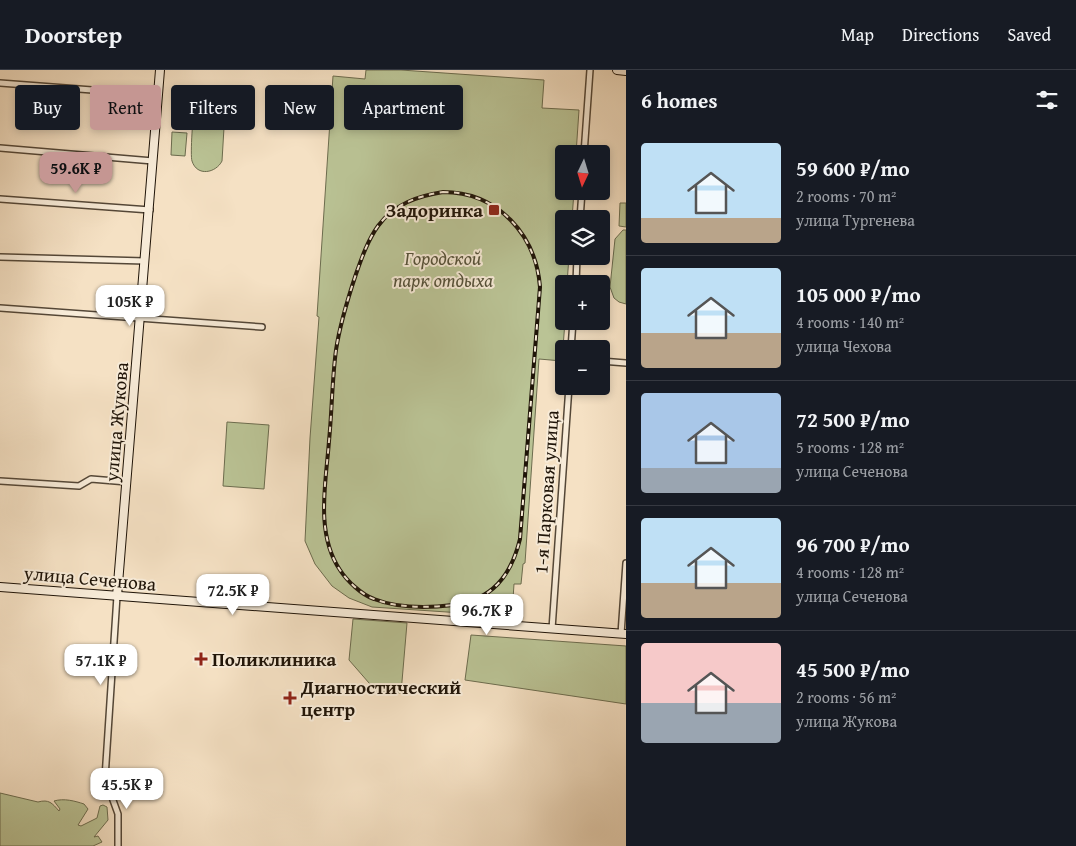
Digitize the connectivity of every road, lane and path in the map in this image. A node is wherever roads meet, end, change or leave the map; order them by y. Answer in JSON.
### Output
{"nodes":[{"id":1,"x":160,"y":70,"type":"edge"},
{"id":2,"x":590,"y":70,"type":"edge"},
{"id":3,"x":617,"y":70,"type":"edge"},
{"id":4,"x":626,"y":71,"type":"edge"},
{"id":5,"x":0,"y":83,"type":"edge"},
{"id":6,"x":159,"y":85,"type":"edge"},
{"id":7,"x":90,"y":90,"type":"edge"},
{"id":8,"x":155,"y":130,"type":"edge"},
{"id":9,"x":585,"y":145,"type":"edge"},
{"id":10,"x":0,"y":148,"type":"edge"},
{"id":11,"x":153,"y":161,"type":"junction"},
{"id":12,"x":0,"y":199,"type":"edge"},
{"id":13,"x":150,"y":210,"type":"junction"},
{"id":14,"x":0,"y":257,"type":"edge"},
{"id":15,"x":145,"y":261,"type":"junction"},
{"id":16,"x":0,"y":308,"type":"edge"},
{"id":17,"x":141,"y":318,"type":"junction"},
{"id":18,"x":262,"y":327,"type":"dead end"},
{"id":19,"x":610,"y":362,"type":"edge"},
{"id":20,"x":626,"y":363,"type":"edge"},
{"id":21,"x":568,"y":395,"type":"edge"},
{"id":22,"x":0,"y":481,"type":"edge"},
{"id":23,"x":127,"y":482,"type":"junction"},
{"id":24,"x":626,"y":563,"type":"edge"},
{"id":25,"x":0,"y":587,"type":"edge"},
{"id":26,"x":117,"y":596,"type":"junction"},
{"id":27,"x":552,"y":629,"type":"junction"},
{"id":28,"x":624,"y":634,"type":"edge"},
{"id":29,"x":118,"y":846,"type":"edge"}],
"edges":[{"from":1,"to":6,"type":"main road","name":"улица Жукова"},
{"from":2,"to":9,"type":"street"},
{"from":3,"to":4,"type":"main road"},
{"from":5,"to":7,"type":"street"},
{"from":8,"to":11,"type":"main road","name":"улица Жукова"},
{"from":10,"to":11,"type":"street"},
{"from":11,"to":13,"type":"main road","name":"улица Жукова"},
{"from":12,"to":13,"type":"street"},
{"from":13,"to":15,"type":"main road","name":"улица Жукова"},
{"from":14,"to":15,"type":"street"},
{"from":15,"to":17,"type":"main road","name":"улица Жукова"},
{"from":16,"to":17,"type":"street"},
{"from":17,"to":18,"type":"street"},
{"from":17,"to":23,"type":"main road","name":"улица Жукова"},
{"from":19,"to":20,"type":"street"},
{"from":21,"to":27,"type":"street","name":"1-я Парковая улица"},
{"from":22,"to":23,"type":"street"},
{"from":23,"to":26,"type":"main road","name":"улица Жукова"},
{"from":24,"to":28,"type":"street"},
{"from":25,"to":26,"type":"main road","name":"улица Сеченова"},
{"from":26,"to":27,"type":"main road","name":"улица Сеченова"},
{"from":26,"to":29,"type":"street","name":"улица Жукова"},
{"from":27,"to":28,"type":"main road","name":"улица Сеченова"}]}
